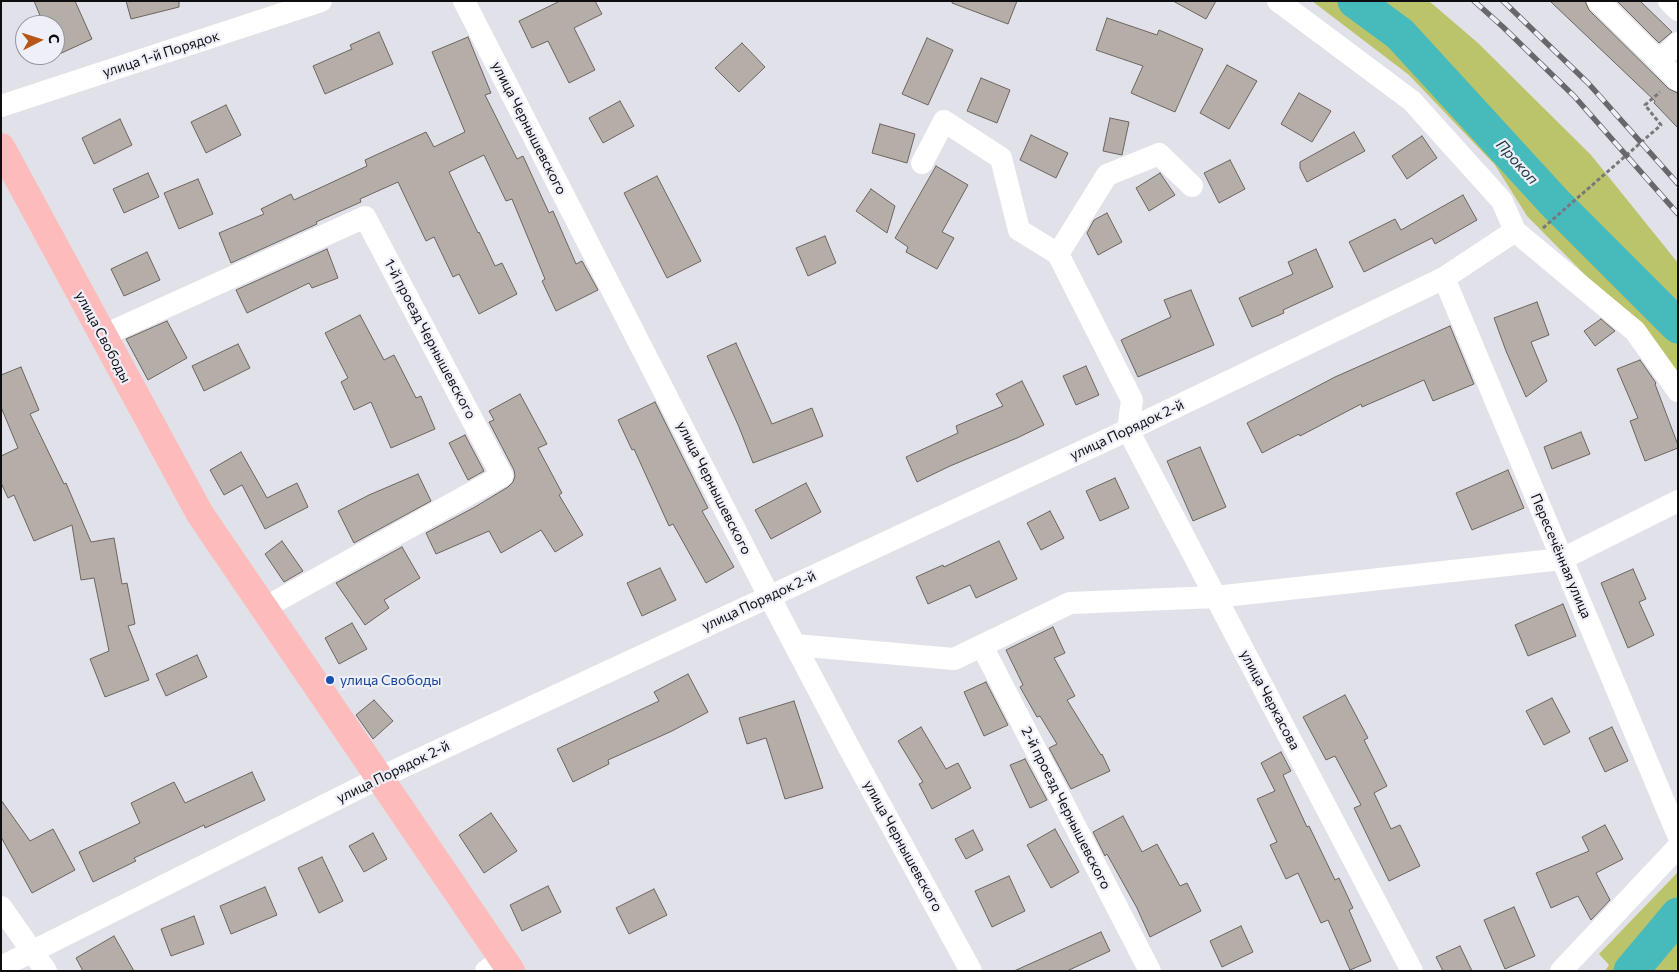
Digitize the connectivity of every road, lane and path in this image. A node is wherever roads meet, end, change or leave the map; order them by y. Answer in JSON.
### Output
{"nodes":[{"id":1,"x":321,"y":1,"type":"edge"},
{"id":2,"x":464,"y":1,"type":"edge"},
{"id":3,"x":1278,"y":1,"type":"edge"},
{"id":4,"x":1598,"y":1,"type":"edge"},
{"id":5,"x":1669,"y":1,"type":"edge"},
{"id":6,"x":1678,"y":10,"type":"edge"},
{"id":7,"x":1678,"y":43,"type":"edge"},
{"id":8,"x":1659,"y":61,"type":"junction"},
{"id":9,"x":1677,"y":79,"type":"edge"},
{"id":10,"x":1,"y":106,"type":"edge"},
{"id":11,"x":1,"y":147,"type":"edge"},
{"id":12,"x":922,"y":163,"type":"dead end"},
{"id":13,"x":1192,"y":186,"type":"dead end"},
{"id":14,"x":1541,"y":230,"type":"dead end"},
{"id":15,"x":1515,"y":231,"type":"junction"},
{"id":16,"x":1058,"y":254,"type":"junction"},
{"id":17,"x":1444,"y":278,"type":"junction"},
{"id":18,"x":102,"y":336,"type":"junction"},
{"id":19,"x":1678,"y":391,"type":"edge"},
{"id":20,"x":1128,"y":430,"type":"junction"},
{"id":21,"x":1678,"y":501,"type":"edge"},
{"id":22,"x":1562,"y":559,"type":"junction"},
{"id":23,"x":769,"y":596,"type":"junction"},
{"id":24,"x":1215,"y":597,"type":"junction"},
{"id":25,"x":264,"y":608,"type":"junction"},
{"id":26,"x":795,"y":645,"type":"junction"},
{"id":27,"x":982,"y":646,"type":"junction"},
{"id":28,"x":380,"y":778,"type":"junction"},
{"id":29,"x":1678,"y":835,"type":"edge"},
{"id":30,"x":1678,"y":848,"type":"edge"},
{"id":31,"x":1,"y":907,"type":"edge"},
{"id":32,"x":34,"y":952,"type":"junction"},
{"id":33,"x":1,"y":967,"type":"edge"},
{"id":34,"x":500,"y":967,"type":"edge"},
{"id":35,"x":46,"y":971,"type":"edge"},
{"id":36,"x":971,"y":971,"type":"edge"},
{"id":37,"x":1150,"y":971,"type":"edge"},
{"id":38,"x":1412,"y":971,"type":"edge"},
{"id":39,"x":1561,"y":971,"type":"edge"}],
"edges":[{"from":1,"to":10,"type":"street","name":"улица 1-й Порядок"},
{"from":2,"to":23,"type":"street","name":"улица Чернышевского"},
{"from":3,"to":15,"type":"street"},
{"from":4,"to":8,"type":"street"},
{"from":5,"to":6,"type":"street"},
{"from":7,"to":8,"type":"street"},
{"from":8,"to":9,"type":"street"},
{"from":9,"to":14,"type":"path"},
{"from":11,"to":18,"type":"main road","name":"улица Свободы"},
{"from":12,"to":16,"type":"street"},
{"from":13,"to":16,"type":"street"},
{"from":15,"to":17,"type":"street","name":"улица Порядок 2-й"},
{"from":15,"to":19,"type":"street"},
{"from":16,"to":20,"type":"street"},
{"from":17,"to":20,"type":"street","name":"улица Порядок 2-й"},
{"from":17,"to":22,"type":"street","name":"Пересечённая улица"},
{"from":18,"to":25,"type":"main road","name":"улица Свободы"},
{"from":18,"to":25,"type":"street","name":"1-й проезд Чернышевского"},
{"from":20,"to":23,"type":"street","name":"улица Порядок 2-й"},
{"from":20,"to":24,"type":"street","name":"улица Черкасова"},
{"from":21,"to":22,"type":"street"},
{"from":22,"to":24,"type":"street"},
{"from":22,"to":29,"type":"street","name":"Пересечённая улица"},
{"from":23,"to":26,"type":"street","name":"улица Чернышевского"},
{"from":23,"to":28,"type":"street","name":"улица Порядок 2-й"},
{"from":24,"to":27,"type":"street"},
{"from":24,"to":38,"type":"street","name":"улица Черкасова"},
{"from":25,"to":28,"type":"main road","name":"улица Свободы"},
{"from":26,"to":27,"type":"street"},
{"from":26,"to":36,"type":"street","name":"улица Чернышевского"},
{"from":27,"to":37,"type":"street","name":"2-й проезд Чернышевского"},
{"from":28,"to":32,"type":"street","name":"улица Порядок 2-й"},
{"from":28,"to":34,"type":"main road","name":"улица Свободы"},
{"from":30,"to":39,"type":"street"},
{"from":31,"to":32,"type":"street"},
{"from":32,"to":33,"type":"street","name":"улица Порядок 2-й"},
{"from":32,"to":35,"type":"street"}]}
